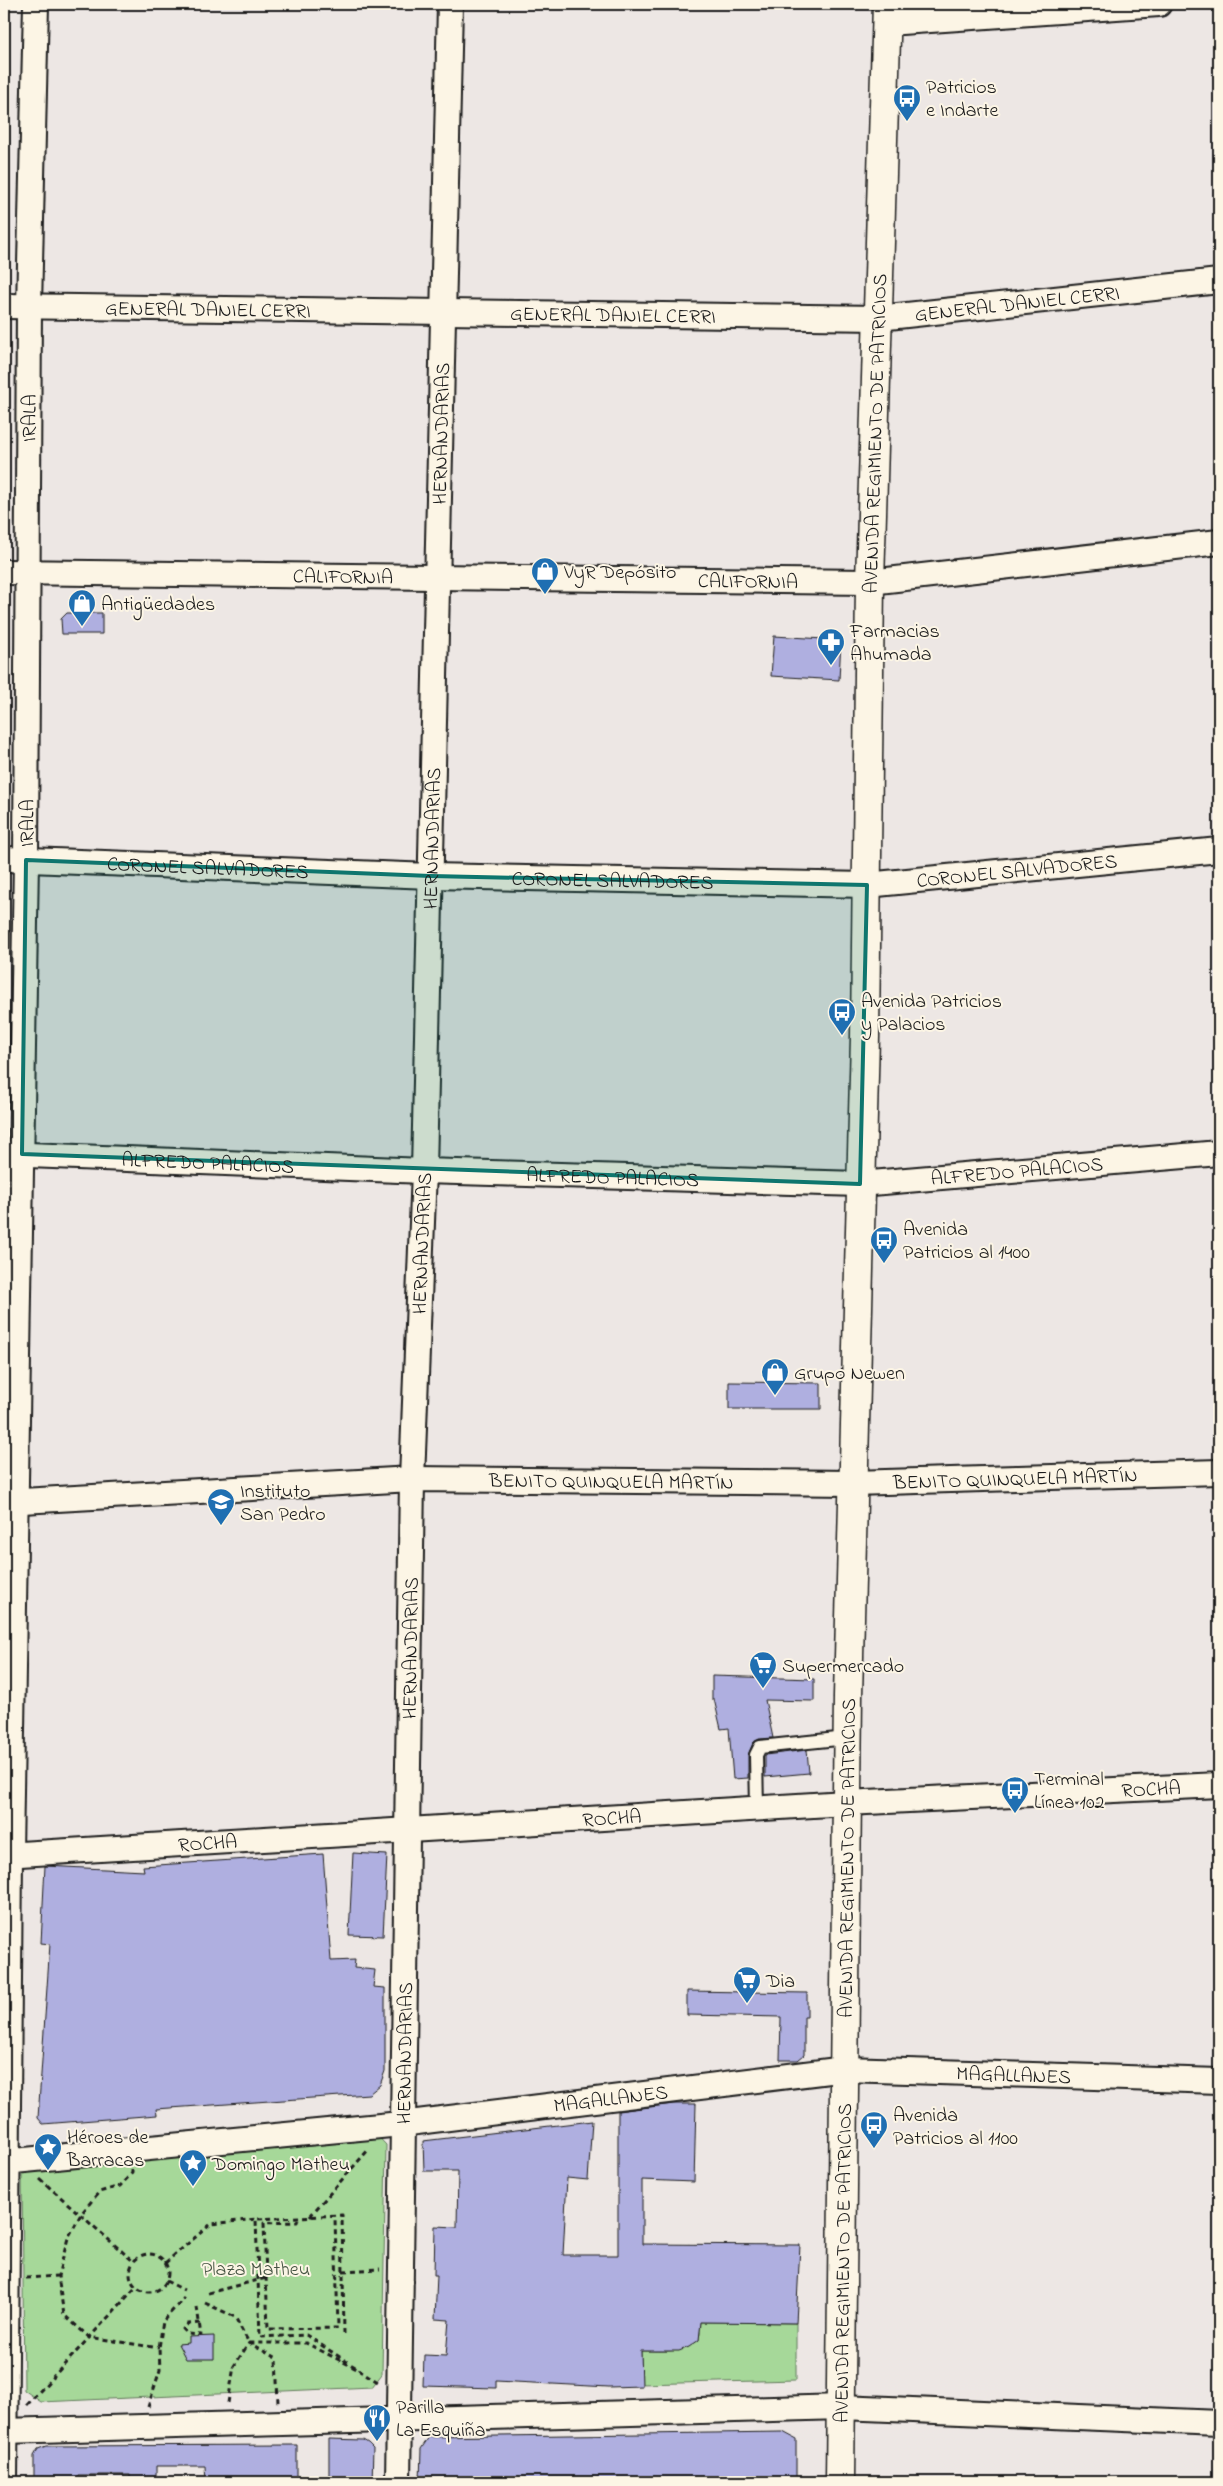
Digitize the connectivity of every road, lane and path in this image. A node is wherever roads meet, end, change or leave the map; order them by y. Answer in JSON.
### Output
{"nodes":[{"id":1,"x":36,"y":4,"type":"edge"},
{"id":2,"x":450,"y":4,"type":"edge"},
{"id":3,"x":1159,"y":4,"type":"edge"},
{"id":4,"x":887,"y":14,"type":"edge"},
{"id":5,"x":1219,"y":280,"type":"edge"},
{"id":6,"x":4,"y":306,"type":"edge"},
{"id":7,"x":29,"y":306,"type":"junction"},
{"id":8,"x":444,"y":314,"type":"junction"},
{"id":9,"x":879,"y":318,"type":"junction"},
{"id":10,"x":1219,"y":542,"type":"edge"},
{"id":11,"x":15,"y":572,"type":"edge"},
{"id":12,"x":438,"y":578,"type":"junction"},
{"id":13,"x":870,"y":582,"type":"junction"},
{"id":14,"x":1219,"y":850,"type":"edge"},
{"id":15,"x":15,"y":860,"type":"edge"},
{"id":16,"x":430,"y":876,"type":"junction"},
{"id":17,"x":867,"y":885,"type":"junction"},
{"id":18,"x":1219,"y":1153,"type":"edge"},
{"id":19,"x":13,"y":1154,"type":"edge"},
{"id":20,"x":424,"y":1170,"type":"junction"},
{"id":21,"x":860,"y":1184,"type":"junction"},
{"id":22,"x":1219,"y":1472,"type":"edge"},
{"id":23,"x":412,"y":1479,"type":"junction"},
{"id":24,"x":853,"y":1483,"type":"junction"},
{"id":25,"x":9,"y":1502,"type":"edge"},
{"id":26,"x":847,"y":1738,"type":"junction"},
{"id":27,"x":1219,"y":1785,"type":"edge"},
{"id":28,"x":846,"y":1803,"type":"junction"},
{"id":29,"x":757,"y":1809,"type":"junction"},
{"id":30,"x":406,"y":1829,"type":"junction"},
{"id":31,"x":7,"y":1854,"type":"edge"},
{"id":32,"x":845,"y":2069,"type":"junction"},
{"id":33,"x":1219,"y":2081,"type":"edge"},
{"id":34,"x":401,"y":2124,"type":"junction"},
{"id":35,"x":372,"y":2145,"type":"dead end"},
{"id":36,"x":131,"y":2150,"type":"junction"},
{"id":37,"x":5,"y":2162,"type":"edge"},
{"id":38,"x":81,"y":2214,"type":"junction"},
{"id":39,"x":310,"y":2216,"type":"junction"},
{"id":40,"x":335,"y":2218,"type":"dead end"},
{"id":41,"x":256,"y":2219,"type":"junction"},
{"id":42,"x":298,"y":2219,"type":"dead end"},
{"id":43,"x":134,"y":2262,"type":"junction"},
{"id":44,"x":165,"y":2263,"type":"junction"},
{"id":45,"x":400,"y":2268,"type":"junction"},
{"id":46,"x":343,"y":2271,"type":"junction"},
{"id":47,"x":58,"y":2276,"type":"junction"},
{"id":48,"x":7,"y":2278,"type":"junction"},
{"id":49,"x":258,"y":2278,"type":"junction"},
{"id":50,"x":266,"y":2278,"type":"junction"},
{"id":51,"x":166,"y":2281,"type":"junction"},
{"id":52,"x":137,"y":2286,"type":"junction"},
{"id":53,"x":184,"y":2290,"type":"dead end"},
{"id":54,"x":208,"y":2292,"type":"dead end"},
{"id":55,"x":184,"y":2298,"type":"dead end"},
{"id":56,"x":205,"y":2303,"type":"dead end"},
{"id":57,"x":197,"y":2307,"type":"dead end"},
{"id":58,"x":200,"y":2323,"type":"junction"},
{"id":59,"x":344,"y":2334,"type":"dead end"},
{"id":60,"x":88,"y":2337,"type":"junction"},
{"id":61,"x":249,"y":2343,"type":"junction"},
{"id":62,"x":159,"y":2348,"type":"junction"},
{"id":63,"x":377,"y":2380,"type":"junction"},
{"id":64,"x":382,"y":2388,"type":"dead end"},
{"id":65,"x":842,"y":2407,"type":"junction"},
{"id":66,"x":399,"y":2421,"type":"junction"},
{"id":67,"x":1219,"y":2423,"type":"edge"},
{"id":68,"x":226,"y":2424,"type":"junction"},
{"id":69,"x":279,"y":2424,"type":"junction"},
{"id":70,"x":139,"y":2427,"type":"junction"},
{"id":71,"x":6,"y":2431,"type":"edge"},
{"id":72,"x":6,"y":2482,"type":"edge"},
{"id":73,"x":398,"y":2482,"type":"edge"},
{"id":74,"x":840,"y":2482,"type":"edge"}],
"edges":[{"from":1,"to":7,"type":"street","name":"IRALA"},
{"from":2,"to":8,"type":"street","name":"HERNANDARIAS"},
{"from":3,"to":4,"type":"street"},
{"from":4,"to":9,"type":"main road","name":"AVENIDA REGIMIENTO DE PATRICIOS"},
{"from":5,"to":9,"type":"street","name":"GENERAL DANIEL CERRI"},
{"from":6,"to":7,"type":"street","name":"GENERAL DANIEL CERRI"},
{"from":7,"to":8,"type":"street","name":"GENERAL DANIEL CERRI"},
{"from":7,"to":11,"type":"street","name":"IRALA"},
{"from":8,"to":9,"type":"street","name":"GENERAL DANIEL CERRI"},
{"from":8,"to":12,"type":"street","name":"HERNANDARIAS"},
{"from":9,"to":13,"type":"main road","name":"AVENIDA REGIMIENTO DE PATRICIOS"},
{"from":10,"to":13,"type":"street","name":"CALIFORNIA"},
{"from":11,"to":12,"type":"street","name":"CALIFORNIA"},
{"from":11,"to":15,"type":"street","name":"IRALA"},
{"from":12,"to":13,"type":"street","name":"CALIFORNIA"},
{"from":12,"to":16,"type":"street","name":"HERNANDARIAS"},
{"from":13,"to":17,"type":"main road","name":"AVENIDA REGIMIENTO DE PATRICIOS"},
{"from":14,"to":17,"type":"street","name":"CORONEL SALVADORES"},
{"from":15,"to":16,"type":"street","name":"CORONEL SALVADORES"},
{"from":15,"to":19,"type":"street","name":"IRALA"},
{"from":16,"to":17,"type":"street","name":"CORONEL SALVADORES"},
{"from":16,"to":20,"type":"street","name":"HERNANDARIAS"},
{"from":17,"to":21,"type":"main road","name":"AVENIDA REGIMIENTO DE PATRICIOS"},
{"from":18,"to":21,"type":"street","name":"ALFREDO PALACIOS"},
{"from":19,"to":20,"type":"street","name":"ALFREDO PALACIOS"},
{"from":19,"to":25,"type":"street","name":"IRALA"},
{"from":20,"to":21,"type":"street","name":"ALFREDO PALACIOS"},
{"from":20,"to":23,"type":"street","name":"HERNANDARIAS"},
{"from":21,"to":24,"type":"main road","name":"AVENIDA REGIMIENTO DE PATRICIOS"},
{"from":22,"to":24,"type":"street","name":"BENITO QUINQUELA MARTÍN"},
{"from":23,"to":24,"type":"street","name":"BENITO QUINQUELA MARTÍN"},
{"from":23,"to":25,"type":"street","name":"BENITO QUINQUELA MARTÍN"},
{"from":23,"to":30,"type":"street","name":"HERNANDARIAS"},
{"from":24,"to":26,"type":"main road","name":"AVENIDA REGIMIENTO DE PATRICIOS"},
{"from":25,"to":31,"type":"street","name":"IRALA"},
{"from":26,"to":28,"type":"main road","name":"AVENIDA REGIMIENTO DE PATRICIOS"},
{"from":26,"to":29,"type":"lane"},
{"from":27,"to":28,"type":"street","name":"ROCHA"},
{"from":28,"to":29,"type":"street","name":"ROCHA"},
{"from":28,"to":32,"type":"main road","name":"AVENIDA REGIMIENTO DE PATRICIOS"},
{"from":29,"to":30,"type":"street","name":"ROCHA"},
{"from":30,"to":31,"type":"street","name":"ROCHA"},
{"from":30,"to":34,"type":"street","name":"HERNANDARIAS"},
{"from":31,"to":37,"type":"street","name":"IRALA"},
{"from":32,"to":33,"type":"street","name":"MAGALLANES"},
{"from":32,"to":34,"type":"street","name":"MAGALLANES"},
{"from":32,"to":65,"type":"main road","name":"AVENIDA REGIMIENTO DE PATRICIOS"},
{"from":34,"to":36,"type":"street","name":"MAGALLANES"},
{"from":34,"to":45,"type":"street","name":"HERNANDARIAS"},
{"from":35,"to":39,"type":"path"},
{"from":36,"to":37,"type":"street","name":"MAGALLANES"},
{"from":36,"to":38,"type":"path"},
{"from":37,"to":38,"type":"path"},
{"from":37,"to":48,"type":"street","name":"IRALA"},
{"from":38,"to":43,"type":"path"},
{"from":38,"to":47,"type":"path"},
{"from":39,"to":41,"type":"path"},
{"from":39,"to":46,"type":"path"},
{"from":40,"to":50,"type":"path"},
{"from":41,"to":44,"type":"path"},
{"from":41,"to":49,"type":"path"},
{"from":42,"to":50,"type":"path"},
{"from":43,"to":44,"type":"path"},
{"from":43,"to":52,"type":"path"},
{"from":44,"to":51,"type":"path"},
{"from":45,"to":46,"type":"path"},
{"from":45,"to":66,"type":"street","name":"HERNANDARIAS"},
{"from":46,"to":59,"type":"path"},
{"from":47,"to":48,"type":"path"},
{"from":47,"to":60,"type":"path"},
{"from":48,"to":71,"type":"street","name":"IRALA"},
{"from":49,"to":50,"type":"path"},
{"from":49,"to":54,"type":"path"},
{"from":49,"to":63,"type":"path"},
{"from":51,"to":52,"type":"path"},
{"from":51,"to":53,"type":"path"},
{"from":52,"to":60,"type":"path"},
{"from":55,"to":62,"type":"path"},
{"from":56,"to":61,"type":"path"},
{"from":57,"to":58,"type":"path"},
{"from":58,"to":58,"type":"path"},
{"from":60,"to":62,"type":"path"},
{"from":60,"to":71,"type":"path"},
{"from":61,"to":63,"type":"path"},
{"from":61,"to":68,"type":"path"},
{"from":61,"to":69,"type":"path"},
{"from":62,"to":70,"type":"path"},
{"from":63,"to":64,"type":"path"},
{"from":65,"to":66,"type":"street"},
{"from":65,"to":67,"type":"street"},
{"from":65,"to":74,"type":"main road","name":"AVENIDA REGIMIENTO DE PATRICIOS"},
{"from":66,"to":69,"type":"street"},
{"from":66,"to":73,"type":"street","name":"HERNANDARIAS"},
{"from":68,"to":69,"type":"street"},
{"from":68,"to":70,"type":"street"},
{"from":70,"to":71,"type":"street"},
{"from":71,"to":72,"type":"street","name":"IRALA"}]}
